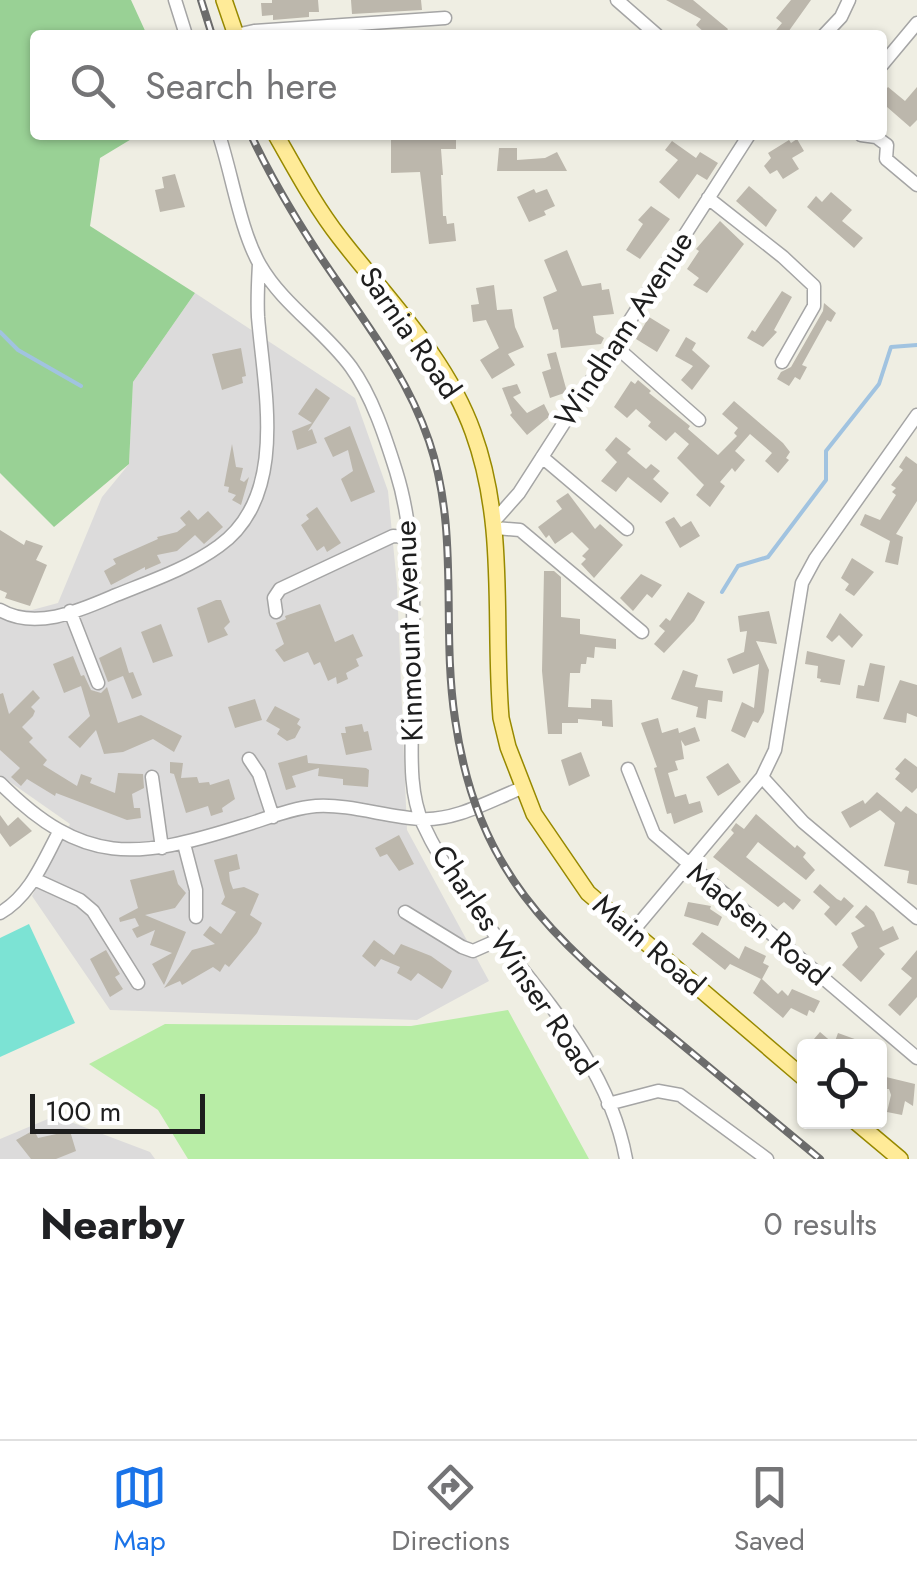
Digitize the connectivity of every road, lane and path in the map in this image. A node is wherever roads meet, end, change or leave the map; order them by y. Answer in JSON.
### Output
{"nodes":[{"id":1,"x":174,"y":0,"type":"edge"},
{"id":2,"x":224,"y":0,"type":"edge"},
{"id":3,"x":617,"y":0,"type":"edge"},
{"id":4,"x":849,"y":0,"type":"edge"},
{"id":5,"x":445,"y":18,"type":"dead end"},
{"id":6,"x":917,"y":23,"type":"edge"},
{"id":7,"x":184,"y":30,"type":"edge"},
{"id":8,"x":234,"y":30,"type":"edge"},
{"id":9,"x":254,"y":30,"type":"edge"},
{"id":10,"x":651,"y":30,"type":"edge"},
{"id":11,"x":828,"y":30,"type":"edge"},
{"id":12,"x":887,"y":59,"type":"edge"},
{"id":13,"x":221,"y":140,"type":"edge"},
{"id":14,"x":279,"y":140,"type":"edge"},
{"id":15,"x":746,"y":140,"type":"edge"},
{"id":16,"x":879,"y":140,"type":"edge"},
{"id":17,"x":917,"y":185,"type":"edge"},
{"id":18,"x":708,"y":198,"type":"junction"},
{"id":19,"x":259,"y":264,"type":"junction"},
{"id":20,"x":614,"y":345,"type":"junction"},
{"id":21,"x":782,"y":362,"type":"dead end"},
{"id":22,"x":917,"y":415,"type":"edge"},
{"id":23,"x":699,"y":420,"type":"dead end"},
{"id":24,"x":542,"y":457,"type":"junction"},
{"id":25,"x":496,"y":524,"type":"junction"},
{"id":26,"x":628,"y":529,"type":"dead end"},
{"id":27,"x":408,"y":537,"type":"junction"},
{"id":28,"x":0,"y":610,"type":"edge"},
{"id":29,"x":70,"y":611,"type":"junction"},
{"id":30,"x":276,"y":612,"type":"dead end"},
{"id":31,"x":642,"y":632,"type":"dead end"},
{"id":32,"x":98,"y":683,"type":"dead end"},
{"id":33,"x":249,"y":759,"type":"dead end"},
{"id":34,"x":628,"y":769,"type":"dead end"},
{"id":35,"x":762,"y":777,"type":"junction"},
{"id":36,"x":152,"y":778,"type":"dead end"},
{"id":37,"x":0,"y":783,"type":"edge"},
{"id":38,"x":522,"y":788,"type":"junction"},
{"id":39,"x":272,"y":816,"type":"junction"},
{"id":40,"x":421,"y":819,"type":"junction"},
{"id":41,"x":59,"y":832,"type":"junction"},
{"id":42,"x":184,"y":844,"type":"junction"},
{"id":43,"x":162,"y":848,"type":"junction"},
{"id":44,"x":688,"y":865,"type":"junction"},
{"id":45,"x":34,"y":879,"type":"junction"},
{"id":46,"x":405,"y":912,"type":"dead end"},
{"id":47,"x":0,"y":913,"type":"edge"},
{"id":48,"x":196,"y":916,"type":"dead end"},
{"id":49,"x":917,"y":918,"type":"edge"},
{"id":50,"x":632,"y":932,"type":"junction"},
{"id":51,"x":498,"y":940,"type":"junction"},
{"id":52,"x":138,"y":984,"type":"dead end"},
{"id":53,"x":917,"y":1058,"type":"edge"},
{"id":54,"x":797,"y":1072,"type":"edge"},
{"id":55,"x":608,"y":1104,"type":"junction"},
{"id":56,"x":864,"y":1129,"type":"edge"},
{"id":57,"x":626,"y":1159,"type":"edge"},
{"id":58,"x":766,"y":1159,"type":"edge"},
{"id":59,"x":900,"y":1159,"type":"edge"}],
"edges":[{"from":1,"to":7,"type":"street"},
{"from":2,"to":8,"type":"main road"},
{"from":3,"to":10,"type":"street"},
{"from":4,"to":11,"type":"street"},
{"from":5,"to":9,"type":"street"},
{"from":6,"to":12,"type":"street"},
{"from":13,"to":19,"type":"street","name":"Kinmount Avenue"},
{"from":14,"to":25,"type":"main road","name":"Sarnia Road"},
{"from":15,"to":18,"type":"street","name":"Windham Avenue"},
{"from":16,"to":17,"type":"street"},
{"from":18,"to":20,"type":"street","name":"Windham Avenue"},
{"from":18,"to":21,"type":"street"},
{"from":19,"to":27,"type":"street","name":"Kinmount Avenue"},
{"from":19,"to":29,"type":"street"},
{"from":20,"to":23,"type":"street"},
{"from":20,"to":24,"type":"street","name":"Windham Avenue"},
{"from":22,"to":35,"type":"street"},
{"from":24,"to":25,"type":"street","name":"Windham Avenue"},
{"from":24,"to":26,"type":"street"},
{"from":25,"to":31,"type":"street"},
{"from":25,"to":38,"type":"main road","name":"Sarnia Road"},
{"from":27,"to":30,"type":"street"},
{"from":27,"to":40,"type":"street","name":"Kinmount Avenue"},
{"from":28,"to":29,"type":"street"},
{"from":29,"to":32,"type":"street"},
{"from":33,"to":39,"type":"street"},
{"from":34,"to":44,"type":"street","name":"Madsen Road"},
{"from":35,"to":44,"type":"street"},
{"from":35,"to":49,"type":"street"},
{"from":36,"to":43,"type":"street"},
{"from":37,"to":41,"type":"street"},
{"from":38,"to":40,"type":"street"},
{"from":38,"to":50,"type":"main road","name":"Main Road"},
{"from":39,"to":40,"type":"street"},
{"from":39,"to":42,"type":"street"},
{"from":40,"to":51,"type":"street","name":"Charles Winser Road"},
{"from":41,"to":43,"type":"street"},
{"from":41,"to":45,"type":"street"},
{"from":42,"to":43,"type":"street"},
{"from":42,"to":48,"type":"street"},
{"from":44,"to":50,"type":"street"},
{"from":44,"to":53,"type":"street","name":"Madsen Road"},
{"from":45,"to":47,"type":"street"},
{"from":45,"to":52,"type":"street"},
{"from":46,"to":51,"type":"street"},
{"from":50,"to":54,"type":"main road","name":"Main Road"},
{"from":51,"to":55,"type":"street","name":"Charles Winser Road"},
{"from":55,"to":57,"type":"street","name":"Charles Winser Road"},
{"from":55,"to":58,"type":"street"},
{"from":56,"to":59,"type":"main road"}]}
